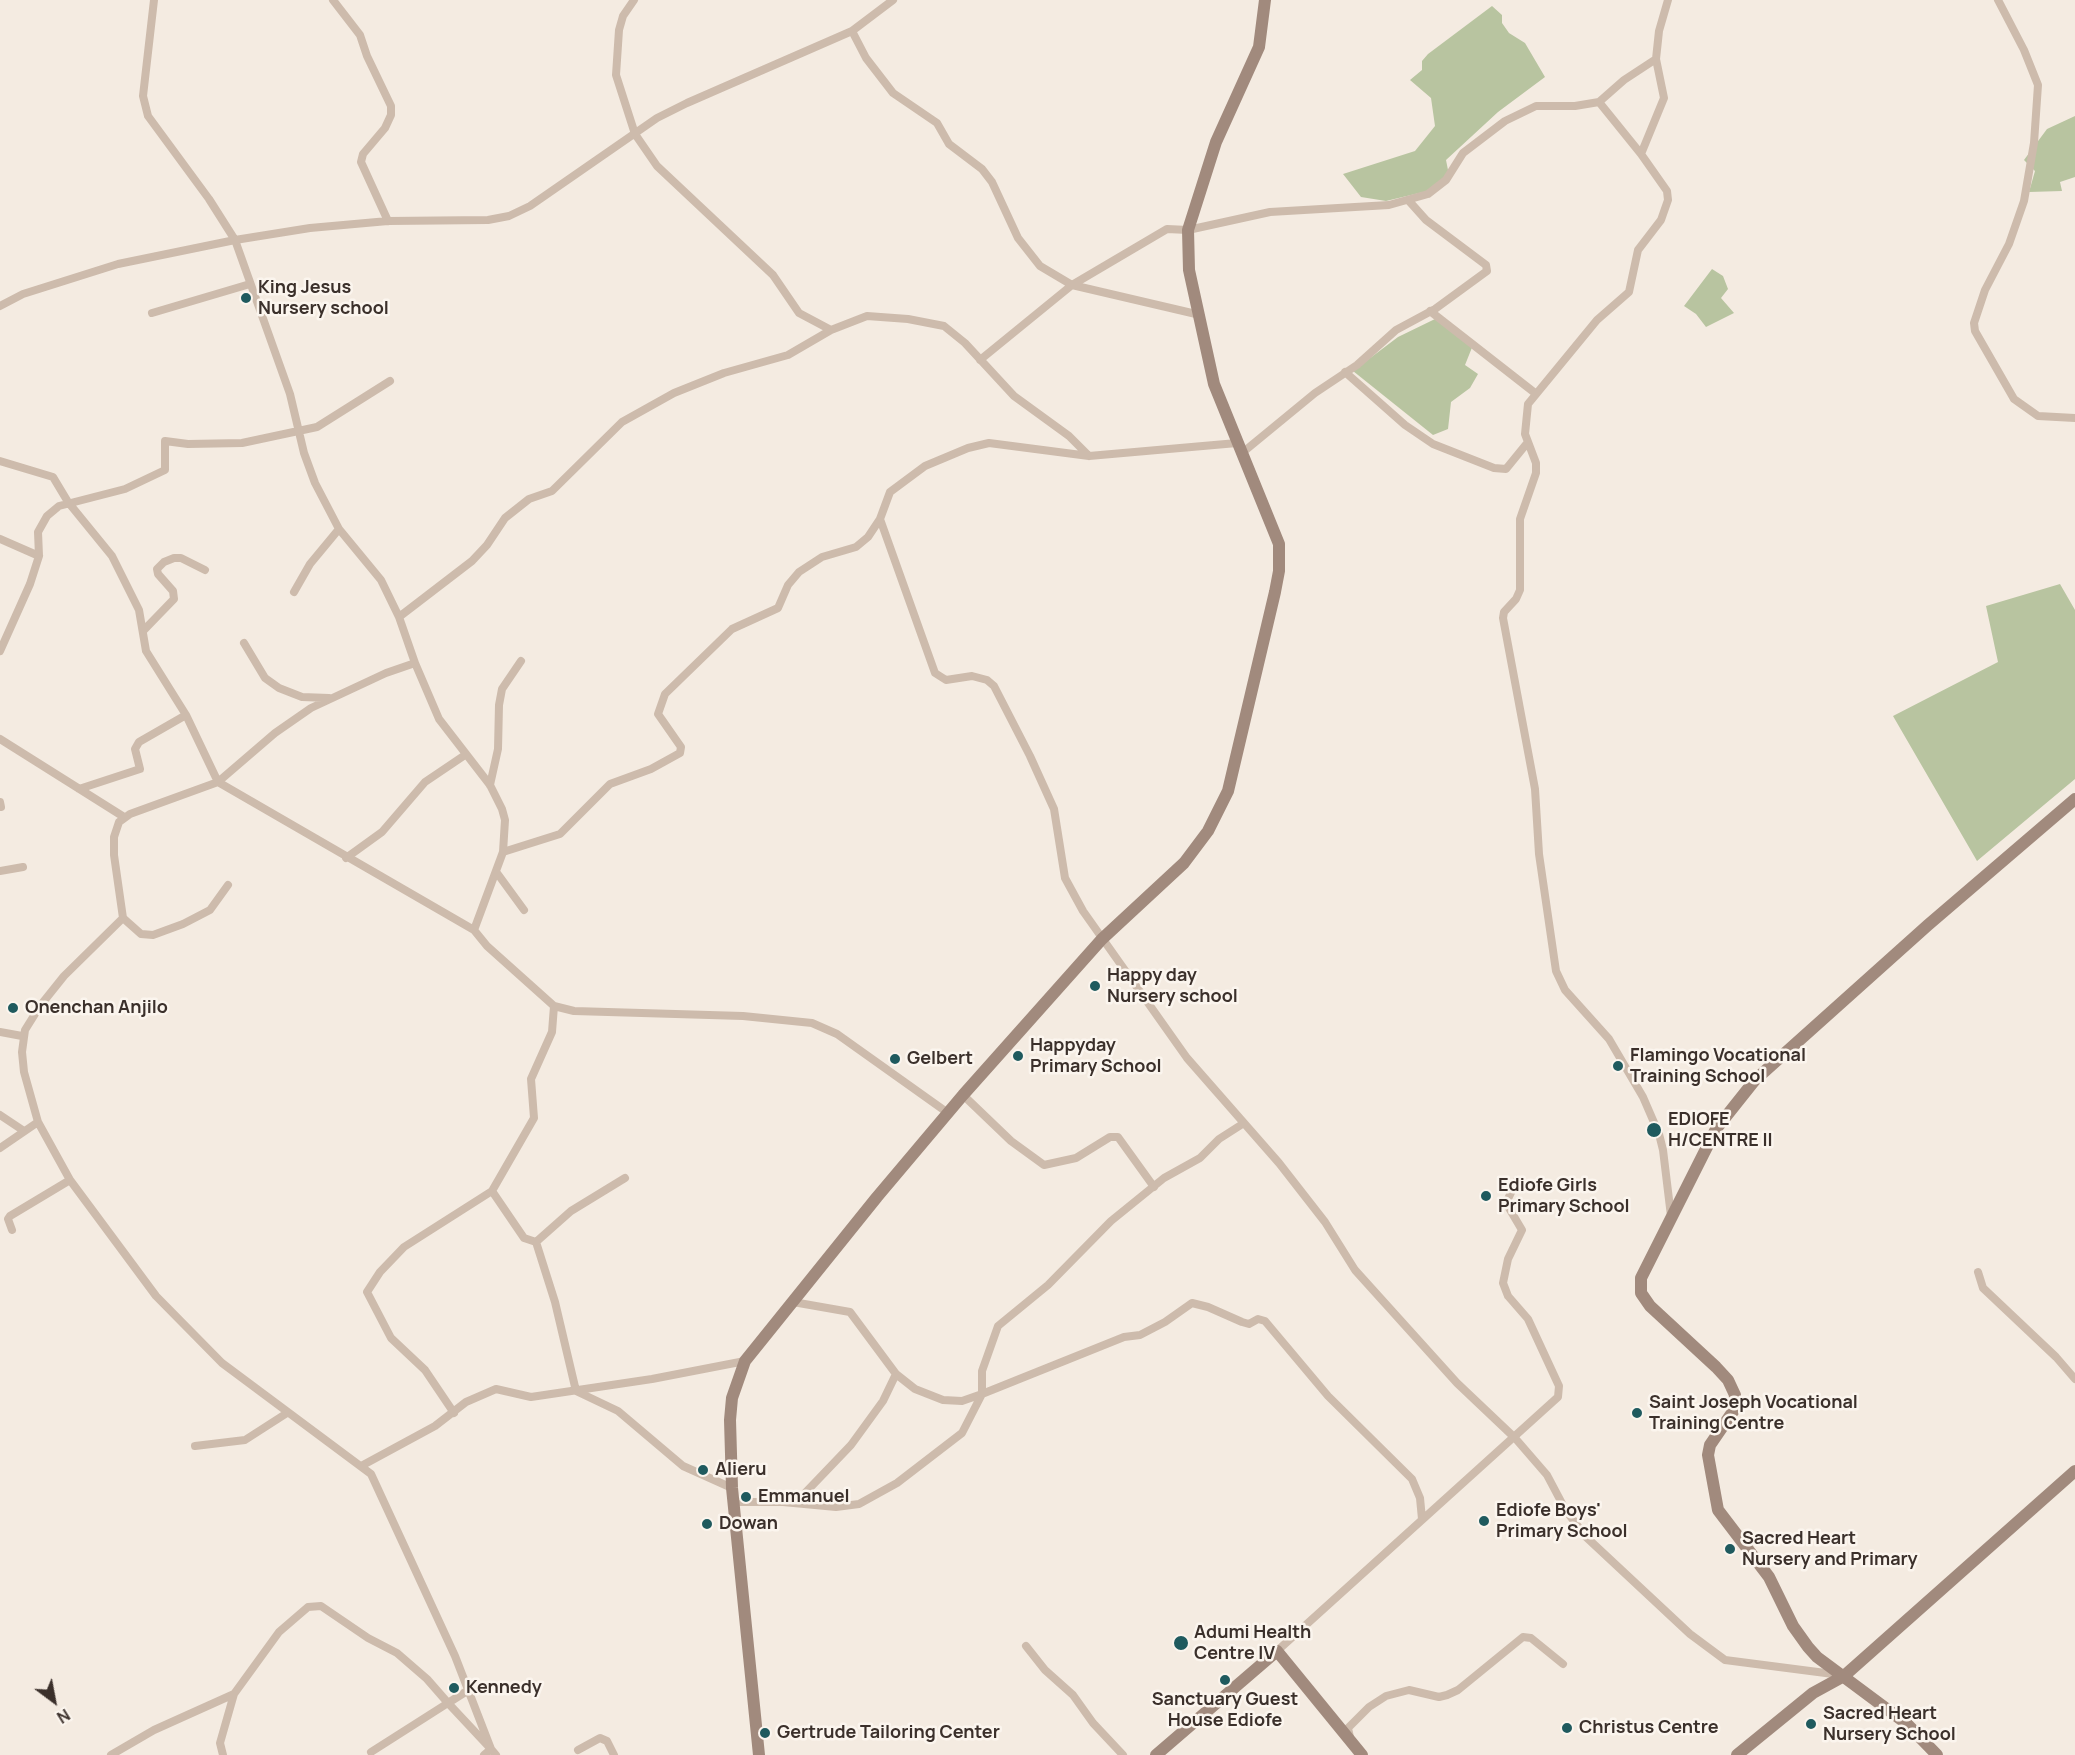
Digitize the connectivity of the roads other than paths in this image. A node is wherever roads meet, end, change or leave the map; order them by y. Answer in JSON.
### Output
{"nodes":[{"id":1,"x":154,"y":0,"type":"edge"},
{"id":2,"x":333,"y":0,"type":"edge"},
{"id":3,"x":634,"y":0,"type":"edge"},
{"id":4,"x":893,"y":0,"type":"edge"},
{"id":5,"x":1265,"y":0,"type":"edge"},
{"id":6,"x":1668,"y":0,"type":"edge"},
{"id":7,"x":1998,"y":0,"type":"edge"},
{"id":8,"x":852,"y":31,"type":"junction"},
{"id":9,"x":1656,"y":59,"type":"junction"},
{"id":10,"x":1599,"y":102,"type":"junction"},
{"id":11,"x":635,"y":134,"type":"junction"},
{"id":12,"x":1641,"y":154,"type":"junction"},
{"id":13,"x":1409,"y":201,"type":"junction"},
{"id":14,"x":387,"y":221,"type":"junction"},
{"id":15,"x":1188,"y":230,"type":"junction"},
{"id":16,"x":234,"y":240,"type":"junction"},
{"id":17,"x":250,"y":284,"type":"junction"},
{"id":18,"x":1072,"y":285,"type":"junction"},
{"id":19,"x":0,"y":306,"type":"edge"},
{"id":20,"x":1430,"y":311,"type":"junction"},
{"id":21,"x":152,"y":313,"type":"dead end"},
{"id":22,"x":1196,"y":314,"type":"junction"},
{"id":23,"x":831,"y":330,"type":"junction"},
{"id":24,"x":980,"y":360,"type":"junction"},
{"id":25,"x":1345,"y":372,"type":"junction"},
{"id":26,"x":390,"y":381,"type":"dead end"},
{"id":27,"x":1535,"y":393,"type":"junction"},
{"id":28,"x":2075,"y":418,"type":"edge"},
{"id":29,"x":299,"y":432,"type":"junction"},
{"id":30,"x":1528,"y":442,"type":"junction"},
{"id":31,"x":1239,"y":448,"type":"junction"},
{"id":32,"x":1089,"y":456,"type":"junction"},
{"id":33,"x":0,"y":461,"type":"edge"},
{"id":34,"x":68,"y":502,"type":"junction"},
{"id":35,"x":880,"y":519,"type":"junction"},
{"id":36,"x":339,"y":529,"type":"junction"},
{"id":37,"x":0,"y":539,"type":"edge"},
{"id":38,"x":39,"y":556,"type":"junction"},
{"id":39,"x":204,"y":570,"type":"dead end"},
{"id":40,"x":294,"y":592,"type":"dead end"},
{"id":41,"x":399,"y":617,"type":"junction"},
{"id":42,"x":144,"y":630,"type":"junction"},
{"id":43,"x":244,"y":644,"type":"dead end"},
{"id":44,"x":0,"y":651,"type":"edge"},
{"id":45,"x":521,"y":661,"type":"dead end"},
{"id":46,"x":415,"y":663,"type":"junction"},
{"id":47,"x":330,"y":698,"type":"junction"},
{"id":48,"x":186,"y":715,"type":"junction"},
{"id":49,"x":0,"y":739,"type":"edge"},
{"id":50,"x":465,"y":755,"type":"junction"},
{"id":51,"x":218,"y":782,"type":"junction"},
{"id":52,"x":490,"y":785,"type":"junction"},
{"id":53,"x":79,"y":789,"type":"junction"},
{"id":54,"x":2075,"y":799,"type":"edge"},
{"id":55,"x":124,"y":817,"type":"junction"},
{"id":56,"x":503,"y":852,"type":"junction"},
{"id":57,"x":346,"y":858,"type":"junction"},
{"id":58,"x":23,"y":867,"type":"dead end"},
{"id":59,"x":0,"y":871,"type":"edge"},
{"id":60,"x":497,"y":873,"type":"junction"},
{"id":61,"x":228,"y":885,"type":"dead end"},
{"id":62,"x":525,"y":910,"type":"dead end"},
{"id":63,"x":123,"y":918,"type":"junction"},
{"id":64,"x":474,"y":930,"type":"junction"},
{"id":65,"x":1102,"y":939,"type":"junction"},
{"id":66,"x":554,"y":1006,"type":"junction"},
{"id":67,"x":0,"y":1032,"type":"edge"},
{"id":68,"x":22,"y":1036,"type":"junction"},
{"id":69,"x":963,"y":1095,"type":"junction"},
{"id":70,"x":948,"y":1113,"type":"junction"},
{"id":71,"x":0,"y":1115,"type":"edge"},
{"id":72,"x":38,"y":1122,"type":"junction"},
{"id":73,"x":1244,"y":1123,"type":"junction"},
{"id":74,"x":24,"y":1131,"type":"junction"},
{"id":75,"x":0,"y":1148,"type":"edge"},
{"id":76,"x":625,"y":1178,"type":"dead end"},
{"id":77,"x":70,"y":1180,"type":"junction"},
{"id":78,"x":1517,"y":1180,"type":"dead end"},
{"id":79,"x":1154,"y":1187,"type":"junction"},
{"id":80,"x":492,"y":1191,"type":"junction"},
{"id":81,"x":1671,"y":1216,"type":"junction"},
{"id":82,"x":12,"y":1230,"type":"dead end"},
{"id":83,"x":536,"y":1242,"type":"junction"},
{"id":84,"x":1978,"y":1272,"type":"dead end"},
{"id":85,"x":793,"y":1302,"type":"junction"},
{"id":86,"x":746,"y":1361,"type":"junction"},
{"id":87,"x":896,"y":1374,"type":"junction"},
{"id":88,"x":2075,"y":1379,"type":"edge"},
{"id":89,"x":576,"y":1391,"type":"junction"},
{"id":90,"x":982,"y":1394,"type":"junction"},
{"id":91,"x":287,"y":1413,"type":"junction"},
{"id":92,"x":454,"y":1413,"type":"junction"},
{"id":93,"x":1515,"y":1438,"type":"junction"},
{"id":94,"x":195,"y":1446,"type":"dead end"},
{"id":95,"x":363,"y":1465,"type":"junction"},
{"id":96,"x":2075,"y":1471,"type":"edge"},
{"id":97,"x":732,"y":1488,"type":"junction"},
{"id":98,"x":733,"y":1502,"type":"junction"},
{"id":99,"x":801,"y":1503,"type":"junction"},
{"id":100,"x":1422,"y":1519,"type":"junction"},
{"id":101,"x":1026,"y":1646,"type":"dead end"},
{"id":102,"x":1277,"y":1651,"type":"junction"},
{"id":103,"x":1563,"y":1664,"type":"dead end"},
{"id":104,"x":1844,"y":1676,"type":"junction"},
{"id":105,"x":467,"y":1691,"type":"junction"},
{"id":106,"x":234,"y":1694,"type":"junction"},
{"id":107,"x":448,"y":1703,"type":"junction"},
{"id":108,"x":1352,"y":1744,"type":"junction"},
{"id":109,"x":578,"y":1750,"type":"dead end"},
{"id":110,"x":371,"y":1752,"type":"dead end"},
{"id":111,"x":490,"y":1753,"type":"edge"},
{"id":112,"x":111,"y":1755,"type":"edge"},
{"id":113,"x":223,"y":1755,"type":"edge"},
{"id":114,"x":614,"y":1755,"type":"edge"},
{"id":115,"x":759,"y":1755,"type":"edge"},
{"id":116,"x":1124,"y":1755,"type":"edge"},
{"id":117,"x":1156,"y":1755,"type":"edge"},
{"id":118,"x":1362,"y":1755,"type":"edge"},
{"id":119,"x":1737,"y":1755,"type":"edge"},
{"id":120,"x":1937,"y":1755,"type":"edge"}],
"edges":[{"from":1,"to":16,"type":"street"},
{"from":2,"to":14,"type":"street"},
{"from":3,"to":11,"type":"street"},
{"from":4,"to":8,"type":"street"},
{"from":5,"to":15,"type":"street"},
{"from":6,"to":9,"type":"street"},
{"from":7,"to":28,"type":"street"},
{"from":8,"to":11,"type":"street"},
{"from":8,"to":18,"type":"street"},
{"from":9,"to":10,"type":"street"},
{"from":9,"to":12,"type":"street"},
{"from":10,"to":12,"type":"street"},
{"from":10,"to":13,"type":"street"},
{"from":11,"to":14,"type":"street"},
{"from":11,"to":23,"type":"street"},
{"from":12,"to":27,"type":"street"},
{"from":13,"to":15,"type":"street"},
{"from":13,"to":20,"type":"street"},
{"from":14,"to":16,"type":"street"},
{"from":15,"to":18,"type":"street"},
{"from":15,"to":22,"type":"street"},
{"from":16,"to":17,"type":"street"},
{"from":16,"to":19,"type":"street"},
{"from":17,"to":21,"type":"street"},
{"from":17,"to":29,"type":"street"},
{"from":18,"to":22,"type":"street"},
{"from":18,"to":24,"type":"street"},
{"from":20,"to":25,"type":"street"},
{"from":20,"to":27,"type":"street"},
{"from":22,"to":31,"type":"street"},
{"from":23,"to":24,"type":"street"},
{"from":23,"to":41,"type":"street"},
{"from":24,"to":32,"type":"street"},
{"from":25,"to":30,"type":"street"},
{"from":25,"to":31,"type":"street"},
{"from":26,"to":29,"type":"street"},
{"from":27,"to":30,"type":"street"},
{"from":29,"to":34,"type":"street"},
{"from":29,"to":36,"type":"street"},
{"from":30,"to":81,"type":"street"},
{"from":31,"to":32,"type":"street"},
{"from":31,"to":65,"type":"street"},
{"from":32,"to":35,"type":"street"},
{"from":33,"to":34,"type":"street"},
{"from":34,"to":38,"type":"street"},
{"from":34,"to":42,"type":"street"},
{"from":35,"to":56,"type":"street"},
{"from":35,"to":65,"type":"street"},
{"from":36,"to":40,"type":"street"},
{"from":36,"to":41,"type":"street"},
{"from":37,"to":38,"type":"street"},
{"from":38,"to":44,"type":"street"},
{"from":39,"to":42,"type":"street"},
{"from":41,"to":46,"type":"street"},
{"from":42,"to":48,"type":"street"},
{"from":43,"to":47,"type":"street"},
{"from":45,"to":52,"type":"street"},
{"from":46,"to":47,"type":"street"},
{"from":46,"to":50,"type":"street"},
{"from":47,"to":51,"type":"street"},
{"from":48,"to":51,"type":"street"},
{"from":48,"to":53,"type":"street"},
{"from":49,"to":53,"type":"street"},
{"from":50,"to":52,"type":"street"},
{"from":50,"to":57,"type":"street"},
{"from":51,"to":55,"type":"street"},
{"from":51,"to":57,"type":"street"},
{"from":52,"to":56,"type":"street"},
{"from":53,"to":55,"type":"street"},
{"from":54,"to":81,"type":"street"},
{"from":55,"to":63,"type":"street"},
{"from":56,"to":60,"type":"street"},
{"from":57,"to":64,"type":"street"},
{"from":58,"to":59,"type":"street"},
{"from":60,"to":62,"type":"street"},
{"from":60,"to":64,"type":"street"},
{"from":61,"to":63,"type":"street"},
{"from":63,"to":68,"type":"street"},
{"from":64,"to":66,"type":"street"},
{"from":65,"to":69,"type":"street"},
{"from":65,"to":73,"type":"street"},
{"from":66,"to":70,"type":"street"},
{"from":66,"to":80,"type":"street"},
{"from":67,"to":68,"type":"street"},
{"from":68,"to":72,"type":"street"},
{"from":69,"to":70,"type":"street"},
{"from":69,"to":79,"type":"street"},
{"from":70,"to":85,"type":"street"},
{"from":71,"to":74,"type":"street"},
{"from":72,"to":74,"type":"street"},
{"from":72,"to":77,"type":"street"},
{"from":73,"to":79,"type":"street"},
{"from":73,"to":93,"type":"street"},
{"from":74,"to":75,"type":"street"},
{"from":76,"to":83,"type":"street"},
{"from":77,"to":82,"type":"street"},
{"from":77,"to":91,"type":"street"},
{"from":78,"to":93,"type":"street"},
{"from":79,"to":90,"type":"street"},
{"from":80,"to":83,"type":"street"},
{"from":80,"to":92,"type":"street"},
{"from":81,"to":104,"type":"street"},
{"from":83,"to":89,"type":"street"},
{"from":84,"to":88,"type":"street"},
{"from":85,"to":86,"type":"street"},
{"from":85,"to":87,"type":"street"},
{"from":86,"to":89,"type":"street"},
{"from":86,"to":97,"type":"street"},
{"from":87,"to":90,"type":"street"},
{"from":87,"to":99,"type":"street"},
{"from":89,"to":92,"type":"street"},
{"from":89,"to":97,"type":"street"},
{"from":90,"to":99,"type":"street"},
{"from":90,"to":100,"type":"street"},
{"from":91,"to":94,"type":"street"},
{"from":91,"to":95,"type":"street"},
{"from":92,"to":95,"type":"street"},
{"from":93,"to":100,"type":"street"},
{"from":93,"to":104,"type":"street"},
{"from":95,"to":105,"type":"street"},
{"from":96,"to":104,"type":"street"},
{"from":97,"to":98,"type":"street"},
{"from":98,"to":99,"type":"street"},
{"from":98,"to":115,"type":"street"},
{"from":100,"to":102,"type":"street"},
{"from":101,"to":116,"type":"street"},
{"from":102,"to":108,"type":"street"},
{"from":102,"to":117,"type":"street"},
{"from":103,"to":108,"type":"street"},
{"from":104,"to":119,"type":"street"},
{"from":104,"to":120,"type":"street"},
{"from":105,"to":107,"type":"street"},
{"from":105,"to":111,"type":"street"},
{"from":106,"to":107,"type":"street"},
{"from":106,"to":112,"type":"street"},
{"from":106,"to":113,"type":"street"},
{"from":107,"to":110,"type":"street"},
{"from":107,"to":111,"type":"street"},
{"from":108,"to":118,"type":"street"},
{"from":109,"to":114,"type":"street"}]}
